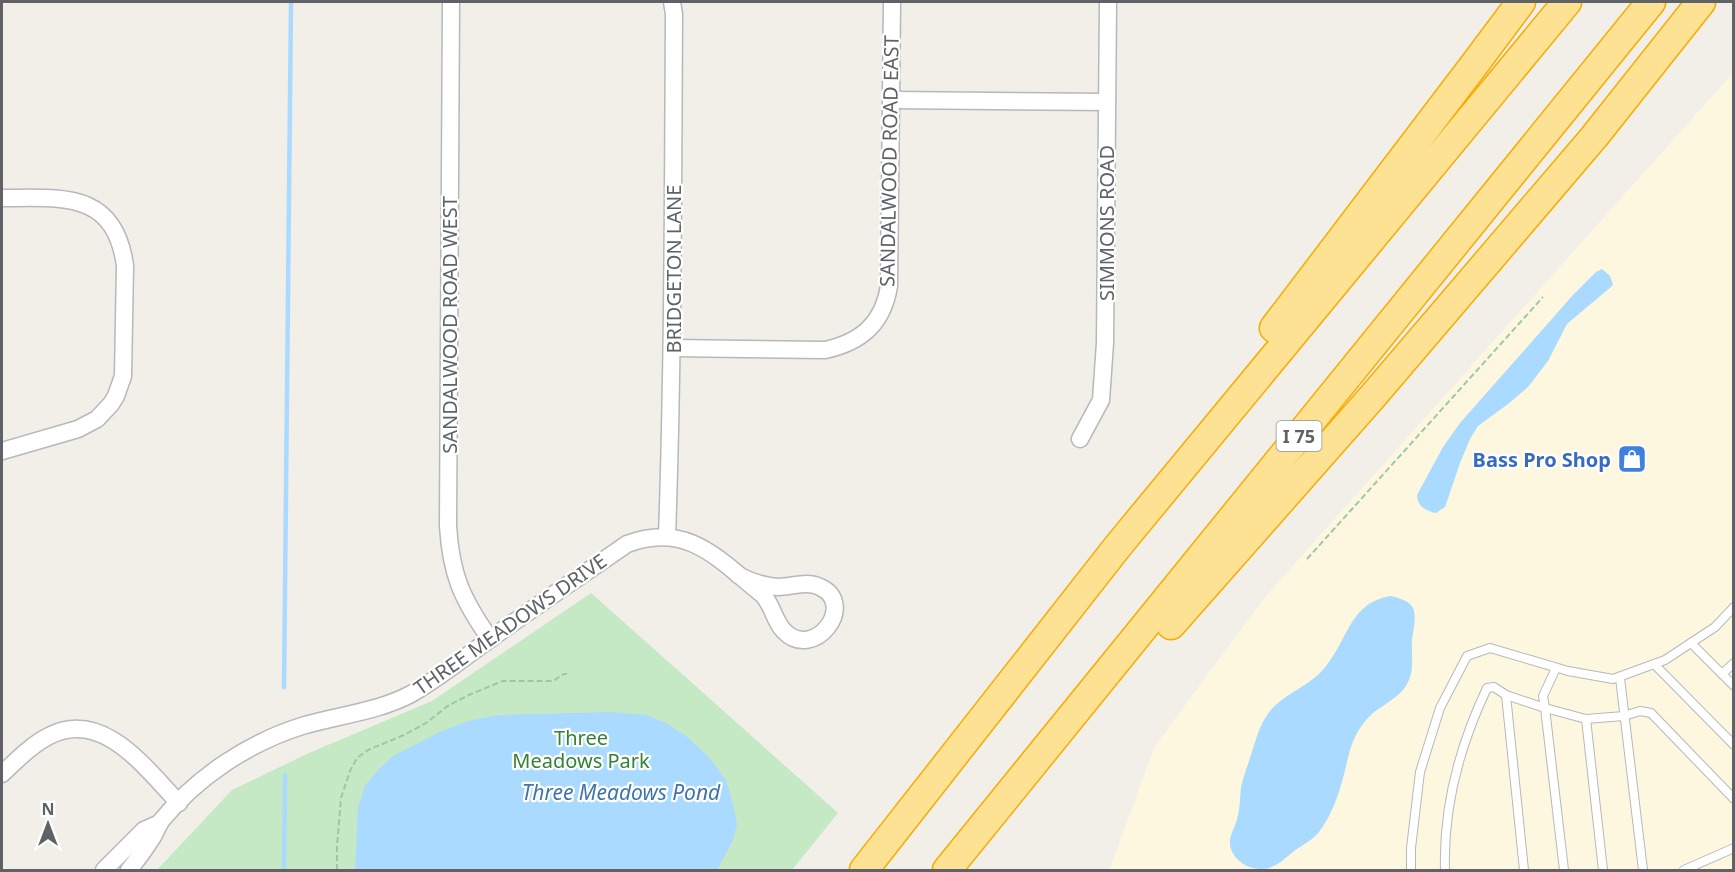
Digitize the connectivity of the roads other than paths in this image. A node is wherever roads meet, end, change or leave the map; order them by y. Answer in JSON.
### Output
{"nodes":[{"id":1,"x":451,"y":2,"type":"edge"},
{"id":2,"x":672,"y":2,"type":"edge"},
{"id":3,"x":892,"y":2,"type":"edge"},
{"id":4,"x":1108,"y":2,"type":"edge"},
{"id":5,"x":1521,"y":2,"type":"edge"},
{"id":6,"x":1527,"y":2,"type":"edge"},
{"id":7,"x":1567,"y":2,"type":"edge"},
{"id":8,"x":1651,"y":2,"type":"edge"},
{"id":9,"x":1701,"y":2,"type":"edge"},
{"id":10,"x":1477,"y":61,"type":"junction"},
{"id":11,"x":891,"y":100,"type":"junction"},
{"id":12,"x":1107,"y":102,"type":"junction"},
{"id":13,"x":2,"y":198,"type":"edge"},
{"id":14,"x":673,"y":348,"type":"junction"},
{"id":15,"x":1080,"y":439,"type":"dead end"},
{"id":16,"x":2,"y":451,"type":"edge"},
{"id":17,"x":667,"y":537,"type":"junction"},
{"id":18,"x":1118,"y":546,"type":"junction"},
{"id":19,"x":738,"y":575,"type":"junction"},
{"id":20,"x":1734,"y":607,"type":"edge"},
{"id":21,"x":490,"y":639,"type":"junction"},
{"id":22,"x":1691,"y":644,"type":"junction"},
{"id":23,"x":1734,"y":663,"type":"edge"},
{"id":24,"x":1654,"y":664,"type":"junction"},
{"id":25,"x":1556,"y":668,"type":"junction"},
{"id":26,"x":1722,"y":674,"type":"junction"},
{"id":27,"x":1620,"y":678,"type":"junction"},
{"id":28,"x":1734,"y":686,"type":"edge"},
{"id":29,"x":1506,"y":695,"type":"junction"},
{"id":30,"x":1545,"y":708,"type":"junction"},
{"id":31,"x":1624,"y":716,"type":"junction"},
{"id":32,"x":1586,"y":719,"type":"junction"},
{"id":33,"x":1734,"y":745,"type":"edge"},
{"id":34,"x":2,"y":774,"type":"edge"},
{"id":35,"x":1026,"y":774,"type":"junction"},
{"id":36,"x":1734,"y":799,"type":"edge"},
{"id":37,"x":179,"y":803,"type":"junction"},
{"id":38,"x":160,"y":823,"type":"junction"},
{"id":39,"x":1734,"y":848,"type":"edge"},
{"id":40,"x":104,"y":870,"type":"edge"},
{"id":41,"x":129,"y":870,"type":"edge"},
{"id":42,"x":864,"y":870,"type":"edge"},
{"id":43,"x":948,"y":870,"type":"edge"},
{"id":44,"x":1411,"y":870,"type":"edge"},
{"id":45,"x":1445,"y":870,"type":"edge"},
{"id":46,"x":1524,"y":870,"type":"edge"},
{"id":47,"x":1564,"y":870,"type":"edge"},
{"id":48,"x":1603,"y":870,"type":"edge"},
{"id":49,"x":1643,"y":870,"type":"edge"},
{"id":50,"x":1684,"y":870,"type":"edge"}],
"edges":[{"from":1,"to":21,"type":"street","name":"SANDALWOOD ROAD WEST"},
{"from":2,"to":14,"type":"street","name":"BRIDGETON LANE"},
{"from":3,"to":11,"type":"street","name":"SANDALWOOD ROAD EAST"},
{"from":4,"to":12,"type":"street","name":"SIMMONS ROAD"},
{"from":5,"to":10,"type":"highway"},
{"from":6,"to":10,"type":"highway"},
{"from":7,"to":18,"type":"highway"},
{"from":8,"to":35,"type":"highway","number":"I 75"},
{"from":9,"to":35,"type":"highway"},
{"from":10,"to":18,"type":"highway"},
{"from":11,"to":12,"type":"street"},
{"from":11,"to":14,"type":"street","name":"SANDALWOOD ROAD EAST"},
{"from":12,"to":15,"type":"street","name":"SIMMONS ROAD"},
{"from":13,"to":16,"type":"street"},
{"from":14,"to":17,"type":"street","name":"BRIDGETON LANE"},
{"from":17,"to":19,"type":"street","name":"THREE MEADOWS DRIVE"},
{"from":17,"to":21,"type":"street","name":"THREE MEADOWS DRIVE"},
{"from":18,"to":42,"type":"highway"},
{"from":19,"to":19,"type":"street","name":"THREE MEADOWS DRIVE"},
{"from":20,"to":22,"type":"lane"},
{"from":21,"to":37,"type":"street","name":"THREE MEADOWS DRIVE"},
{"from":22,"to":24,"type":"lane"},
{"from":22,"to":26,"type":"lane"},
{"from":23,"to":26,"type":"lane"},
{"from":24,"to":27,"type":"lane"},
{"from":24,"to":33,"type":"lane"},
{"from":25,"to":27,"type":"lane"},
{"from":25,"to":30,"type":"lane"},
{"from":25,"to":44,"type":"lane"},
{"from":26,"to":28,"type":"lane"},
{"from":27,"to":31,"type":"lane"},
{"from":29,"to":30,"type":"lane"},
{"from":29,"to":45,"type":"lane"},
{"from":29,"to":46,"type":"lane"},
{"from":30,"to":32,"type":"lane"},
{"from":30,"to":47,"type":"lane"},
{"from":31,"to":32,"type":"lane"},
{"from":31,"to":36,"type":"lane"},
{"from":31,"to":49,"type":"lane"},
{"from":32,"to":48,"type":"lane"},
{"from":34,"to":37,"type":"street"},
{"from":35,"to":43,"type":"highway","number":"I 75"},
{"from":37,"to":38,"type":"street","name":"THREE MEADOWS DRIVE"},
{"from":38,"to":40,"type":"street","name":"THREE MEADOWS DRIVE"},
{"from":38,"to":41,"type":"street","name":"THREE MEADOWS DRIVE"},
{"from":39,"to":50,"type":"lane"}]}
